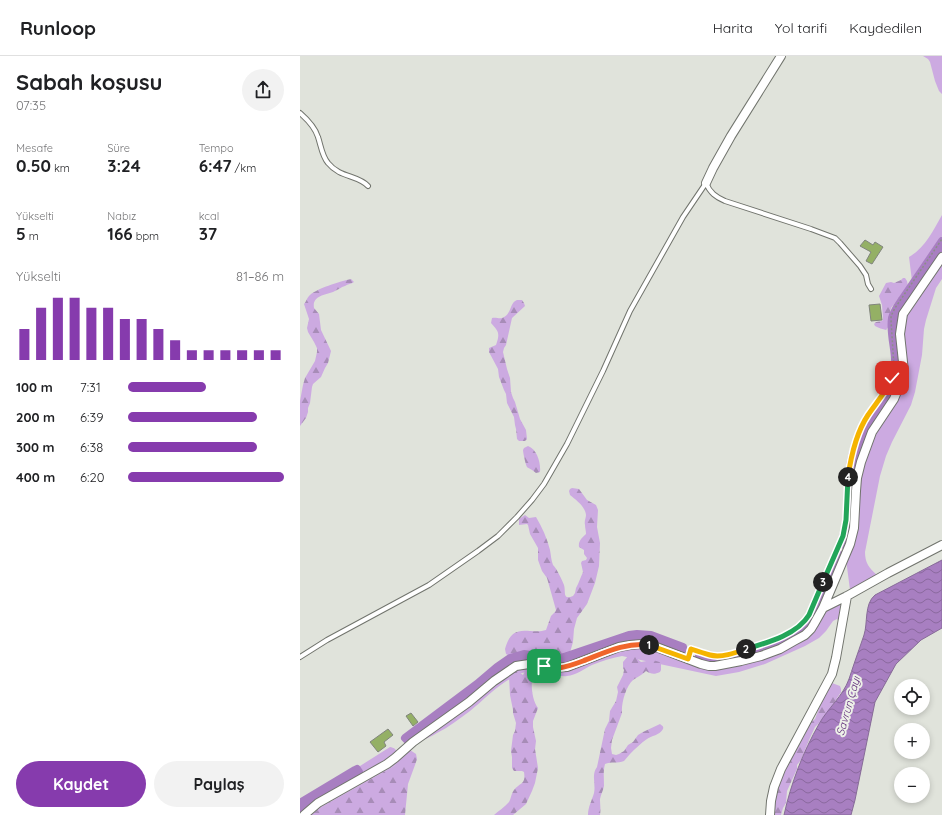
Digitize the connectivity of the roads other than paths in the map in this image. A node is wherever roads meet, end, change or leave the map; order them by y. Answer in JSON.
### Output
{"nodes":[{"id":1,"x":781,"y":56,"type":"edge"},
{"id":2,"x":300,"y":113,"type":"edge"},
{"id":3,"x":706,"y":183,"type":"junction"},
{"id":4,"x":368,"y":186,"type":"dead end"},
{"id":5,"x":942,"y":257,"type":"edge"},
{"id":6,"x":870,"y":289,"type":"dead end"},
{"id":7,"x":942,"y":545,"type":"edge"},
{"id":8,"x":847,"y":596,"type":"junction"},
{"id":9,"x":823,"y":608,"type":"junction"},
{"id":10,"x":691,"y":649,"type":"road end"},
{"id":11,"x":300,"y":656,"type":"edge"},
{"id":12,"x":688,"y":659,"type":"junction"},
{"id":13,"x":304,"y":815,"type":"edge"},
{"id":14,"x":770,"y":815,"type":"edge"}],
"edges":[{"from":1,"to":3,"type":"street"},
{"from":2,"to":4,"type":"lane"},
{"from":3,"to":6,"type":"lane"},
{"from":3,"to":11,"type":"lane"},
{"from":5,"to":9,"type":"street"},
{"from":7,"to":8,"type":"street"},
{"from":8,"to":9,"type":"street"},
{"from":8,"to":14,"type":"street"},
{"from":9,"to":12,"type":"street"},
{"from":10,"to":12,"type":"lane"},
{"from":12,"to":13,"type":"street"}]}
